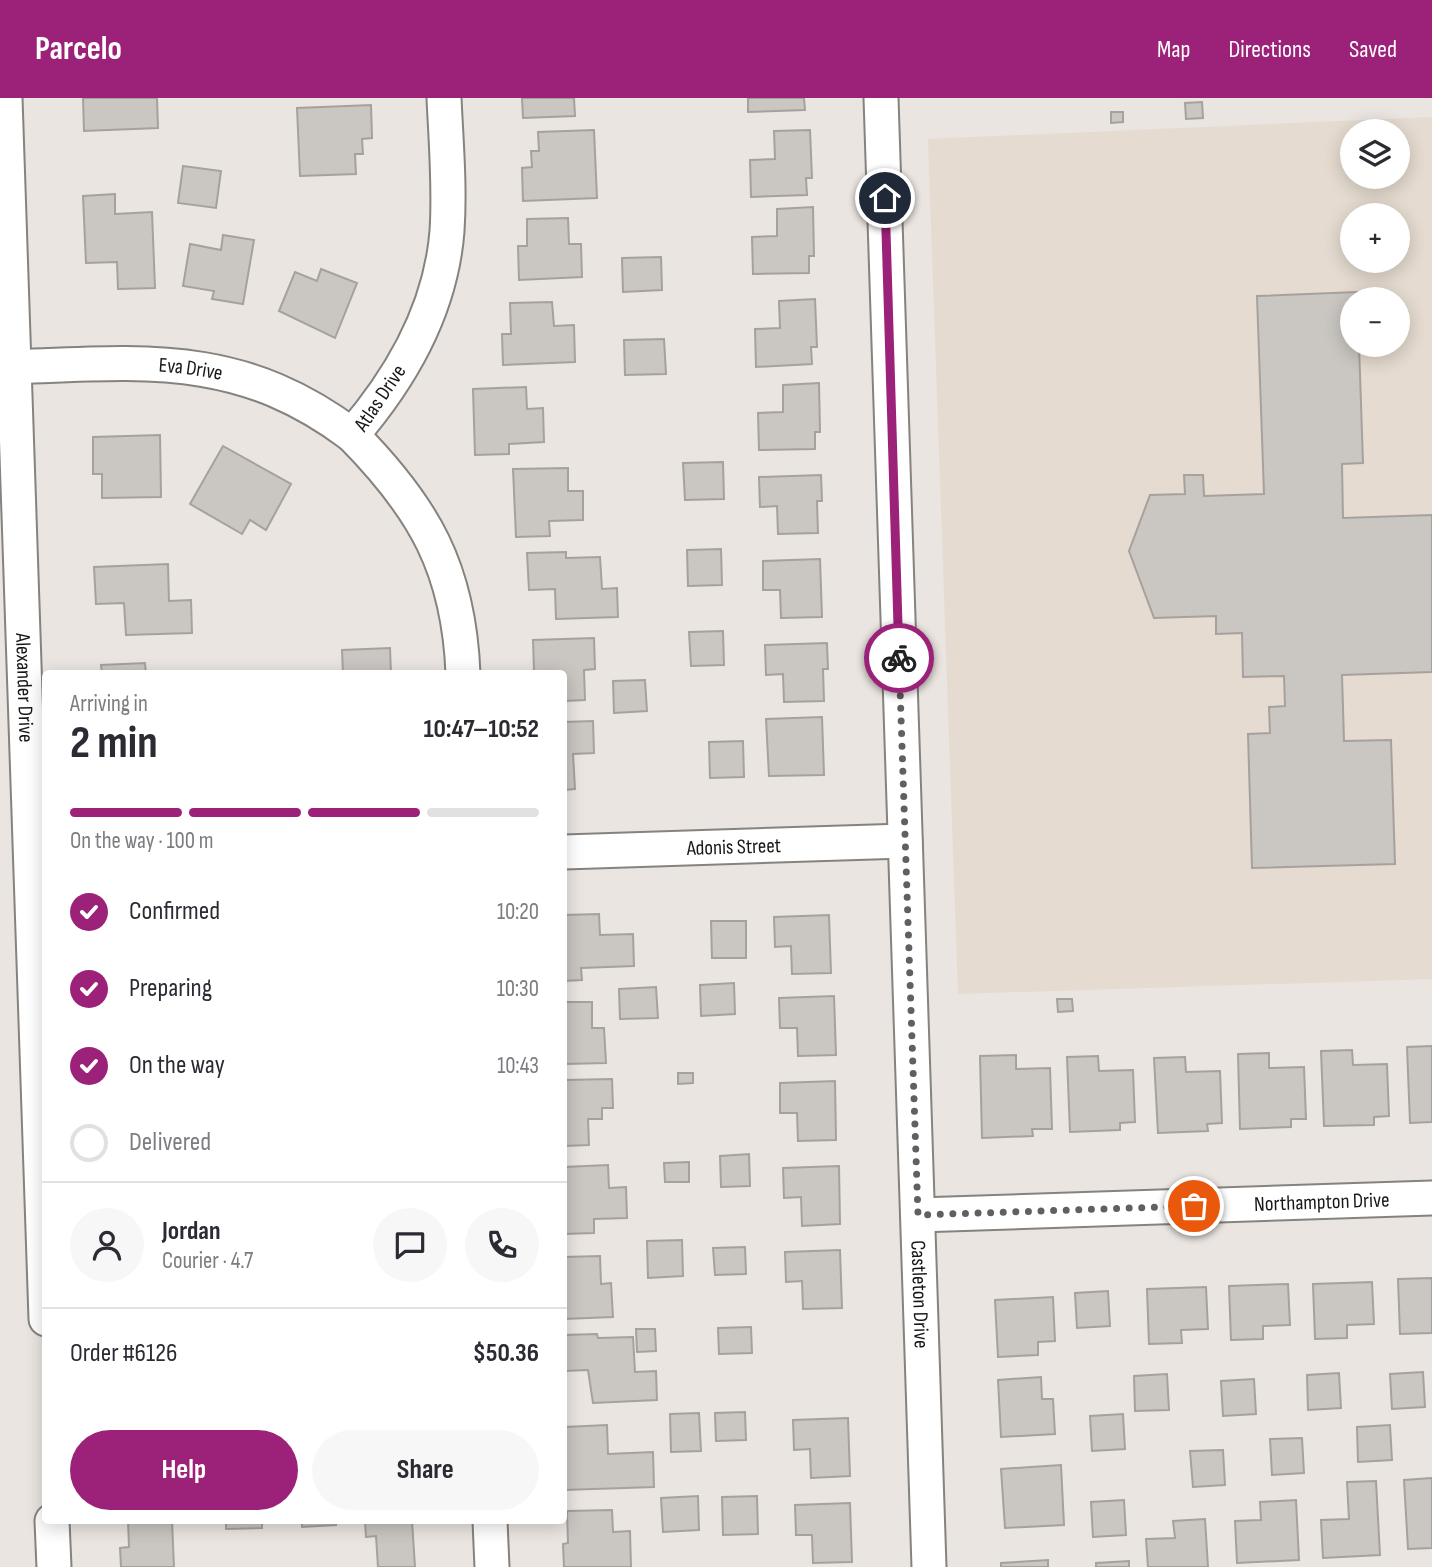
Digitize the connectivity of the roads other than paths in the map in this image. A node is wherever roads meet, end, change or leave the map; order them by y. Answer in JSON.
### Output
{"nodes":[{"id":1,"x":5,"y":98,"type":"edge"},
{"id":2,"x":444,"y":98,"type":"edge"},
{"id":3,"x":881,"y":98,"type":"edge"},
{"id":4,"x":14,"y":367,"type":"junction"},
{"id":5,"x":352,"y":435,"type":"junction"},
{"id":6,"x":463,"y":670,"type":"edge"},
{"id":7,"x":905,"y":841,"type":"junction"},
{"id":8,"x":567,"y":852,"type":"edge"},
{"id":9,"x":1432,"y":1198,"type":"edge"},
{"id":10,"x":42,"y":1200,"type":"edge"},
{"id":11,"x":918,"y":1215,"type":"junction"},
{"id":12,"x":52,"y":1524,"type":"edge"},
{"id":13,"x":490,"y":1524,"type":"edge"},
{"id":14,"x":54,"y":1567,"type":"edge"},
{"id":15,"x":492,"y":1567,"type":"edge"},
{"id":16,"x":929,"y":1567,"type":"edge"}],
"edges":[{"from":1,"to":4,"type":"street","name":"Alexander Drive"},
{"from":2,"to":5,"type":"street","name":"Atlas Drive"},
{"from":3,"to":7,"type":"street","name":"Castleton Drive"},
{"from":4,"to":5,"type":"street","name":"Eva Drive"},
{"from":4,"to":10,"type":"street","name":"Alexander Drive"},
{"from":5,"to":6,"type":"street","name":"Atlas Drive"},
{"from":7,"to":8,"type":"street","name":"Adonis Street"},
{"from":7,"to":11,"type":"street","name":"Castleton Drive"},
{"from":9,"to":11,"type":"street","name":"Northampton Drive"},
{"from":11,"to":16,"type":"street","name":"Castleton Drive"},
{"from":12,"to":14,"type":"street"},
{"from":13,"to":15,"type":"street"}]}
